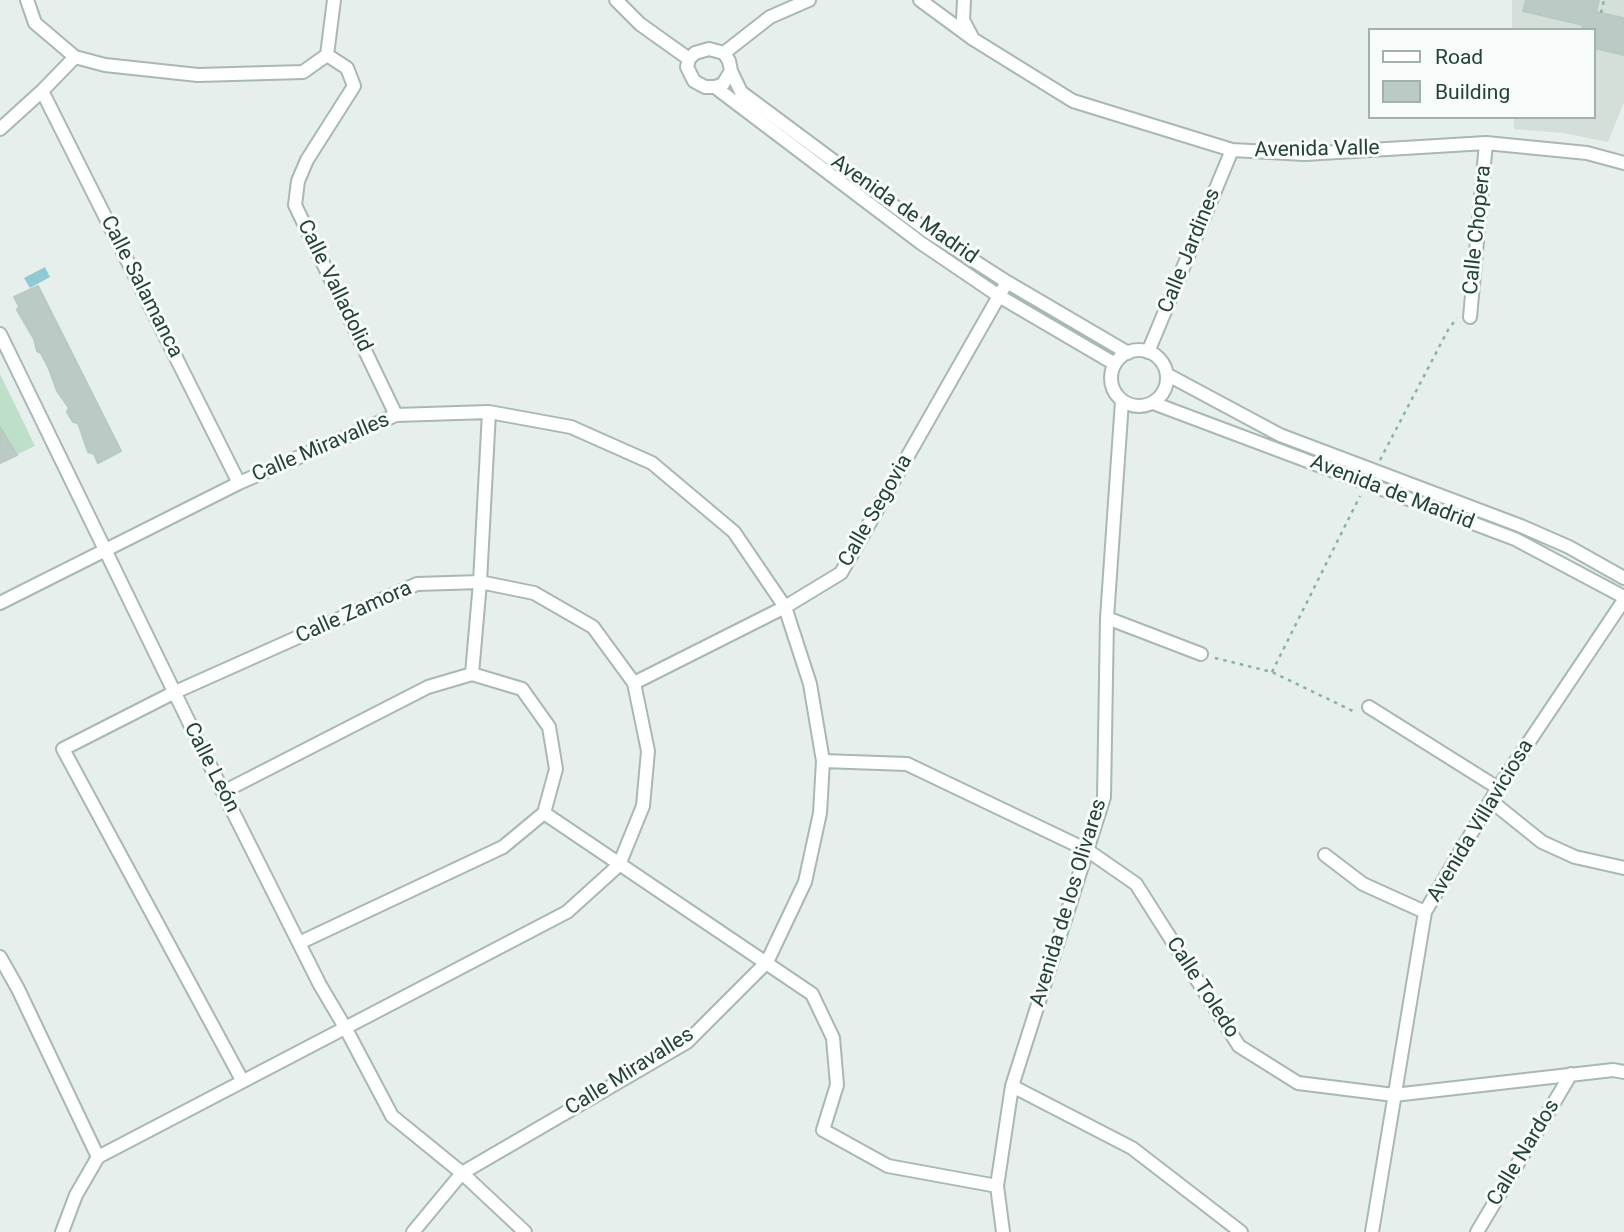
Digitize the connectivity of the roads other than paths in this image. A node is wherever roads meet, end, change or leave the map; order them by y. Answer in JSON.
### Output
{"nodes":[{"id":1,"x":27,"y":0,"type":"edge"},
{"id":2,"x":334,"y":0,"type":"edge"},
{"id":3,"x":616,"y":0,"type":"edge"},
{"id":4,"x":809,"y":0,"type":"edge"},
{"id":5,"x":919,"y":0,"type":"edge"},
{"id":6,"x":964,"y":0,"type":"edge"},
{"id":7,"x":973,"y":39,"type":"junction"},
{"id":8,"x":724,"y":53,"type":"junction"},
{"id":9,"x":327,"y":55,"type":"junction"},
{"id":10,"x":75,"y":57,"type":"junction"},
{"id":11,"x":690,"y":59,"type":"junction"},
{"id":12,"x":731,"y":71,"type":"junction"},
{"id":13,"x":715,"y":87,"type":"junction"},
{"id":14,"x":42,"y":91,"type":"junction"},
{"id":15,"x":0,"y":130,"type":"edge"},
{"id":16,"x":1486,"y":143,"type":"junction"},
{"id":17,"x":1232,"y":150,"type":"junction"},
{"id":18,"x":1624,"y":163,"type":"edge"},
{"id":19,"x":1007,"y":282,"type":"junction"},
{"id":20,"x":999,"y":296,"type":"junction"},
{"id":21,"x":1469,"y":317,"type":"dead end"},
{"id":22,"x":0,"y":334,"type":"edge"},
{"id":23,"x":1148,"y":352,"type":"junction"},
{"id":24,"x":1128,"y":353,"type":"junction"},
{"id":25,"x":1115,"y":364,"type":"junction"},
{"id":26,"x":1168,"y":375,"type":"junction"},
{"id":27,"x":1122,"y":401,"type":"junction"},
{"id":28,"x":1153,"y":403,"type":"junction"},
{"id":29,"x":489,"y":412,"type":"junction"},
{"id":30,"x":396,"y":415,"type":"junction"},
{"id":31,"x":239,"y":483,"type":"junction"},
{"id":32,"x":105,"y":551,"type":"junction"},
{"id":33,"x":1624,"y":578,"type":"edge"},
{"id":34,"x":480,"y":582,"type":"junction"},
{"id":35,"x":1624,"y":598,"type":"edge"},
{"id":36,"x":0,"y":603,"type":"edge"},
{"id":37,"x":786,"y":607,"type":"junction"},
{"id":38,"x":1107,"y":618,"type":"junction"},
{"id":39,"x":1201,"y":654,"type":"road end"},
{"id":40,"x":472,"y":674,"type":"junction"},
{"id":41,"x":634,"y":682,"type":"junction"},
{"id":42,"x":173,"y":693,"type":"junction"},
{"id":43,"x":1374,"y":710,"type":"road end"},
{"id":44,"x":823,"y":761,"type":"junction"},
{"id":45,"x":1497,"y":788,"type":"junction"},
{"id":46,"x":223,"y":792,"type":"junction"},
{"id":47,"x":1491,"y":801,"type":"junction"},
{"id":48,"x":544,"y":813,"type":"junction"},
{"id":49,"x":1087,"y":850,"type":"junction"},
{"id":50,"x":1325,"y":855,"type":"dead end"},
{"id":51,"x":619,"y":865,"type":"junction"},
{"id":52,"x":1624,"y":868,"type":"edge"},
{"id":53,"x":1425,"y":912,"type":"junction"},
{"id":54,"x":299,"y":943,"type":"junction"},
{"id":55,"x":0,"y":957,"type":"edge"},
{"id":56,"x":767,"y":962,"type":"junction"},
{"id":57,"x":346,"y":1028,"type":"junction"},
{"id":58,"x":1624,"y":1072,"type":"edge"},
{"id":59,"x":1571,"y":1074,"type":"junction"},
{"id":60,"x":242,"y":1080,"type":"junction"},
{"id":61,"x":1012,"y":1086,"type":"junction"},
{"id":62,"x":1394,"y":1095,"type":"junction"},
{"id":63,"x":98,"y":1157,"type":"junction"},
{"id":64,"x":462,"y":1173,"type":"junction"},
{"id":65,"x":997,"y":1186,"type":"junction"},
{"id":66,"x":62,"y":1232,"type":"edge"},
{"id":67,"x":413,"y":1232,"type":"edge"},
{"id":68,"x":525,"y":1232,"type":"edge"},
{"id":69,"x":1003,"y":1232,"type":"edge"},
{"id":70,"x":1241,"y":1232,"type":"edge"},
{"id":71,"x":1372,"y":1232,"type":"edge"},
{"id":72,"x":1477,"y":1232,"type":"edge"}],
"edges":[{"from":1,"to":10,"type":"street"},
{"from":2,"to":9,"type":"street"},
{"from":3,"to":11,"type":"street"},
{"from":4,"to":8,"type":"street"},
{"from":5,"to":7,"type":"street","name":"Avenida Valle"},
{"from":6,"to":7,"type":"street"},
{"from":7,"to":17,"type":"street","name":"Avenida Valle"},
{"from":8,"to":11,"type":"street"},
{"from":8,"to":12,"type":"street"},
{"from":9,"to":10,"type":"street"},
{"from":9,"to":30,"type":"street","name":"Calle Valladolid"},
{"from":10,"to":14,"type":"street"},
{"from":11,"to":13,"type":"street"},
{"from":12,"to":13,"type":"street"},
{"from":12,"to":19,"type":"street","name":"Avenida de Madrid"},
{"from":13,"to":20,"type":"street","name":"Avenida de Madrid"},
{"from":14,"to":15,"type":"street"},
{"from":14,"to":31,"type":"street","name":"Calle Salamanca"},
{"from":16,"to":17,"type":"street","name":"Avenida Valle"},
{"from":16,"to":18,"type":"street","name":"Avenida Valle"},
{"from":16,"to":21,"type":"street","name":"Calle Chopera"},
{"from":17,"to":23,"type":"street","name":"Calle Jardines"},
{"from":19,"to":20,"type":"street","name":"Calle Segovia"},
{"from":19,"to":24,"type":"street","name":"Avenida de Madrid"},
{"from":20,"to":25,"type":"street","name":"Avenida de Madrid"},
{"from":20,"to":37,"type":"street","name":"Calle Segovia"},
{"from":22,"to":32,"type":"street","name":"Calle León"},
{"from":23,"to":24,"type":"street"},
{"from":23,"to":26,"type":"street"},
{"from":24,"to":25,"type":"street"},
{"from":25,"to":27,"type":"street"},
{"from":26,"to":28,"type":"street"},
{"from":26,"to":33,"type":"street","name":"Avenida de Madrid"},
{"from":27,"to":28,"type":"street"},
{"from":27,"to":38,"type":"street","name":"Avenida de los Olivares"},
{"from":28,"to":35,"type":"street","name":"Avenida de Madrid"},
{"from":29,"to":30,"type":"street","name":"Calle Miravalles"},
{"from":29,"to":34,"type":"street"},
{"from":29,"to":37,"type":"street","name":"Calle Miravalles"},
{"from":30,"to":31,"type":"street","name":"Calle Miravalles"},
{"from":31,"to":32,"type":"street","name":"Calle Miravalles"},
{"from":32,"to":36,"type":"street","name":"Calle Miravalles"},
{"from":32,"to":42,"type":"street","name":"Calle León"},
{"from":34,"to":40,"type":"street"},
{"from":34,"to":41,"type":"street","name":"Calle Zamora"},
{"from":34,"to":42,"type":"street","name":"Calle Zamora"},
{"from":35,"to":45,"type":"street","name":"Avenida Villaviciosa"},
{"from":37,"to":41,"type":"street","name":"Calle Segovia"},
{"from":37,"to":44,"type":"street","name":"Calle Miravalles"},
{"from":38,"to":39,"type":"street"},
{"from":38,"to":49,"type":"street","name":"Avenida de los Olivares"},
{"from":40,"to":46,"type":"street"},
{"from":40,"to":48,"type":"street"},
{"from":41,"to":51,"type":"street","name":"Calle Zamora"},
{"from":42,"to":46,"type":"street","name":"Calle León"},
{"from":42,"to":60,"type":"street","name":"Calle Zamora"},
{"from":43,"to":45,"type":"street"},
{"from":44,"to":49,"type":"street","name":"Calle Toledo"},
{"from":44,"to":56,"type":"street","name":"Calle Miravalles"},
{"from":45,"to":47,"type":"street","name":"Avenida Villaviciosa"},
{"from":46,"to":54,"type":"street","name":"Calle León"},
{"from":47,"to":52,"type":"street"},
{"from":47,"to":53,"type":"street","name":"Avenida Villaviciosa"},
{"from":48,"to":51,"type":"street"},
{"from":48,"to":54,"type":"street"},
{"from":49,"to":61,"type":"street","name":"Avenida de los Olivares"},
{"from":49,"to":62,"type":"street","name":"Calle Toledo"},
{"from":50,"to":53,"type":"street"},
{"from":51,"to":56,"type":"street"},
{"from":51,"to":57,"type":"street","name":"Calle Zamora"},
{"from":53,"to":62,"type":"street","name":"Avenida Villaviciosa"},
{"from":54,"to":57,"type":"street","name":"Calle León"},
{"from":55,"to":63,"type":"street"},
{"from":56,"to":64,"type":"street","name":"Calle Miravalles"},
{"from":56,"to":65,"type":"street"},
{"from":57,"to":60,"type":"street","name":"Calle Zamora"},
{"from":57,"to":64,"type":"street","name":"Calle León"},
{"from":58,"to":59,"type":"street","name":"Calle Toledo"},
{"from":59,"to":62,"type":"street","name":"Calle Toledo"},
{"from":59,"to":72,"type":"street","name":"Calle Nardos"},
{"from":60,"to":63,"type":"street","name":"Calle Zamora"},
{"from":61,"to":65,"type":"street","name":"Avenida de los Olivares"},
{"from":61,"to":70,"type":"street"},
{"from":62,"to":71,"type":"street","name":"Avenida Villaviciosa"},
{"from":63,"to":66,"type":"street"},
{"from":64,"to":67,"type":"street","name":"Calle Miravalles"},
{"from":64,"to":68,"type":"street","name":"Calle León"},
{"from":65,"to":69,"type":"street","name":"Avenida de los Olivares"}]}
